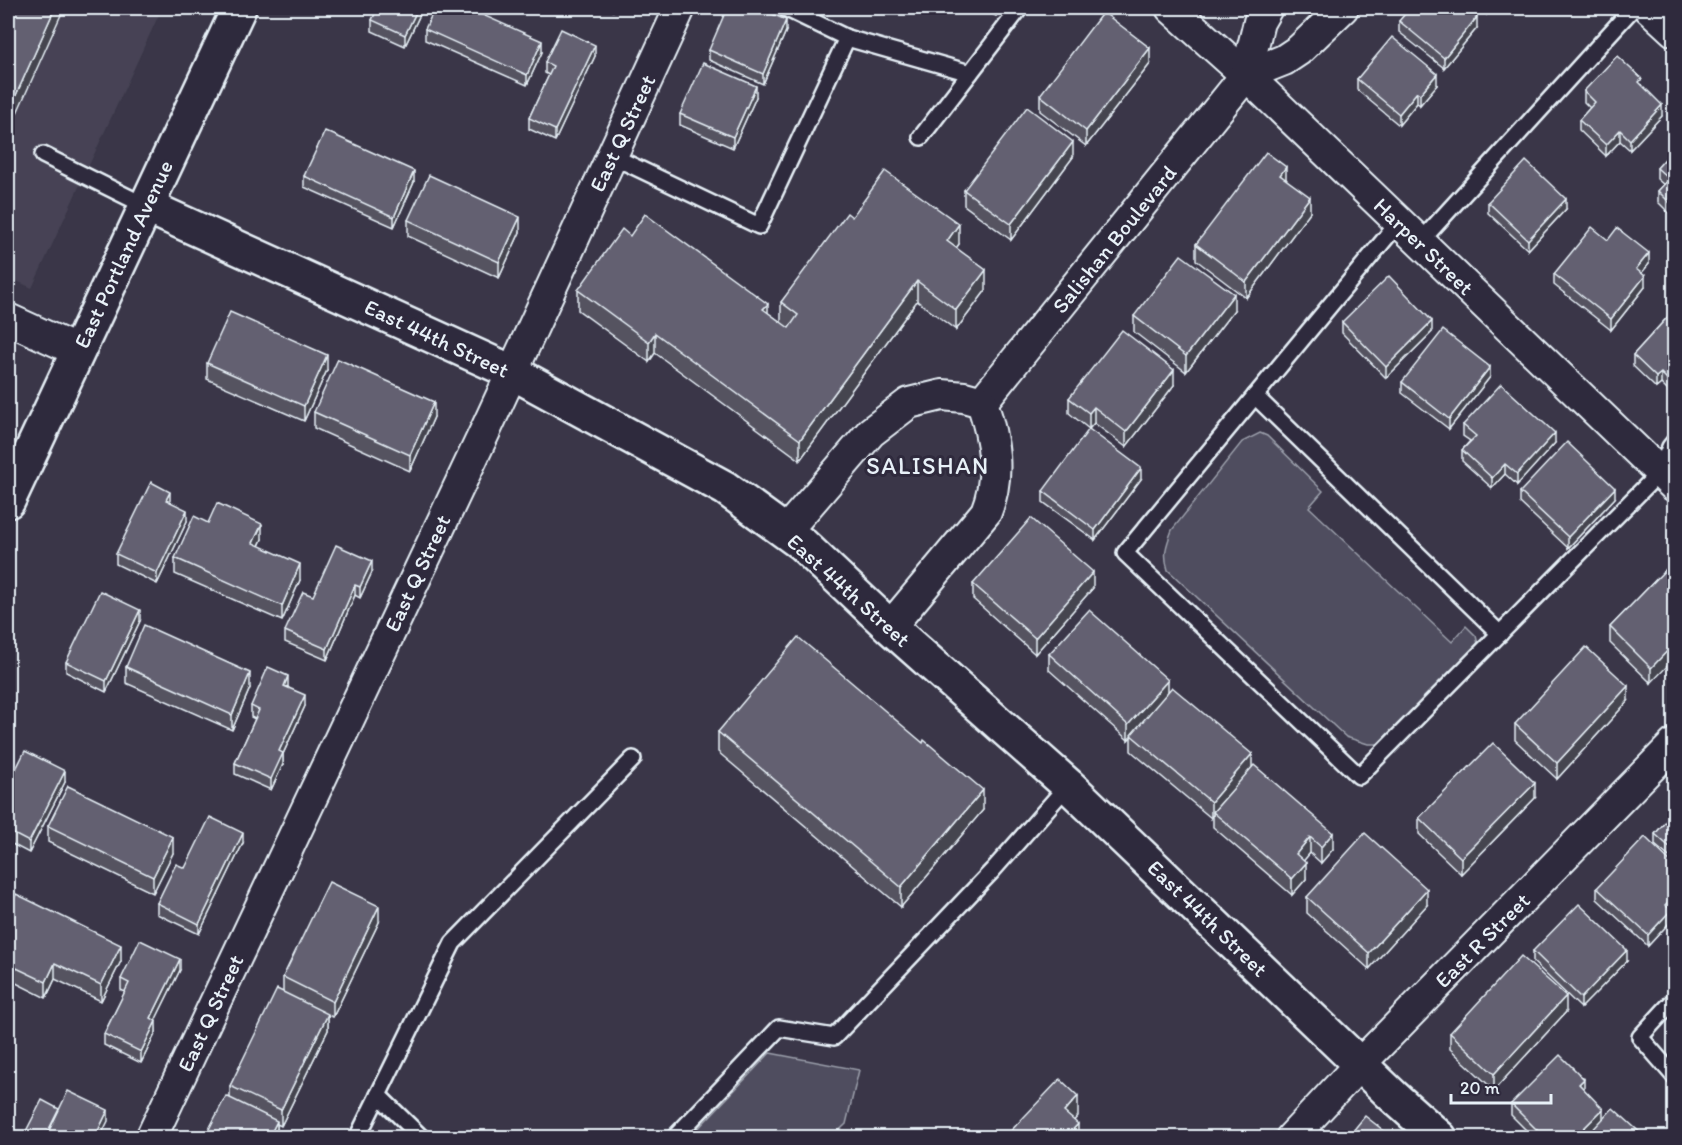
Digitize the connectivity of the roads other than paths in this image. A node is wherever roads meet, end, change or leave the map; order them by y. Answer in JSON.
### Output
{"nodes":[{"id":1,"x":238,"y":8,"type":"edge"},
{"id":2,"x":680,"y":8,"type":"edge"},
{"id":3,"x":785,"y":8,"type":"edge"},
{"id":4,"x":1020,"y":8,"type":"edge"},
{"id":5,"x":1171,"y":8,"type":"edge"},
{"id":6,"x":1267,"y":8,"type":"edge"},
{"id":7,"x":1343,"y":8,"type":"edge"},
{"id":8,"x":1634,"y":8,"type":"edge"},
{"id":9,"x":1649,"y":8,"type":"edge"},
{"id":10,"x":1674,"y":31,"type":"edge"},
{"id":11,"x":847,"y":38,"type":"junction"},
{"id":12,"x":970,"y":73,"type":"junction"},
{"id":13,"x":1246,"y":75,"type":"junction"},
{"id":14,"x":921,"y":137,"type":"dead end"},
{"id":15,"x":44,"y":155,"type":"dead end"},
{"id":16,"x":612,"y":156,"type":"junction"},
{"id":17,"x":146,"y":206,"type":"junction"},
{"id":18,"x":1399,"y":222,"type":"junction"},
{"id":19,"x":1420,"y":242,"type":"junction"},
{"id":20,"x":8,"y":319,"type":"edge"},
{"id":21,"x":78,"y":351,"type":"junction"},
{"id":22,"x":512,"y":372,"type":"junction"},
{"id":23,"x":1255,"y":396,"type":"junction"},
{"id":24,"x":982,"y":402,"type":"junction"},
{"id":25,"x":1674,"y":442,"type":"edge"},
{"id":26,"x":1667,"y":479,"type":"edge"},
{"id":27,"x":8,"y":501,"type":"edge"},
{"id":28,"x":785,"y":532,"type":"junction"},
{"id":29,"x":890,"y":627,"type":"junction"},
{"id":30,"x":1500,"y":634,"type":"junction"},
{"id":31,"x":1674,"y":744,"type":"edge"},
{"id":32,"x":633,"y":759,"type":"dead end"},
{"id":33,"x":1068,"y":785,"type":"junction"},
{"id":34,"x":1674,"y":1000,"type":"edge"},
{"id":35,"x":1360,"y":1064,"type":"junction"},
{"id":36,"x":1674,"y":1076,"type":"edge"},
{"id":37,"x":378,"y":1095,"type":"junction"},
{"id":38,"x":151,"y":1137,"type":"edge"},
{"id":39,"x":357,"y":1137,"type":"edge"},
{"id":40,"x":422,"y":1137,"type":"edge"},
{"id":41,"x":674,"y":1137,"type":"edge"},
{"id":42,"x":1291,"y":1137,"type":"edge"},
{"id":43,"x":1440,"y":1137,"type":"edge"}],
"edges":[{"from":1,"to":17,"type":"street","name":"East Portland Avenue"},
{"from":2,"to":16,"type":"street","name":"East Q Street"},
{"from":3,"to":11,"type":"lane"},
{"from":4,"to":12,"type":"lane"},
{"from":5,"to":13,"type":"street","name":"Harper Street"},
{"from":6,"to":13,"type":"street","name":"Salishan Boulevard"},
{"from":7,"to":13,"type":"street","name":"Salishan Boulevard"},
{"from":8,"to":19,"type":"lane"},
{"from":9,"to":10,"type":"street"},
{"from":11,"to":12,"type":"lane"},
{"from":11,"to":16,"type":"lane"},
{"from":12,"to":14,"type":"lane"},
{"from":13,"to":18,"type":"street","name":"Harper Street"},
{"from":13,"to":24,"type":"street","name":"Salishan Boulevard"},
{"from":15,"to":17,"type":"lane"},
{"from":16,"to":22,"type":"street","name":"East Q Street"},
{"from":17,"to":21,"type":"street","name":"East Portland Avenue"},
{"from":17,"to":22,"type":"street","name":"East 44th Street"},
{"from":18,"to":19,"type":"street","name":"Harper Street"},
{"from":18,"to":23,"type":"lane"},
{"from":19,"to":26,"type":"street","name":"Harper Street"},
{"from":20,"to":21,"type":"street"},
{"from":21,"to":27,"type":"street","name":"East Portland Avenue"},
{"from":22,"to":28,"type":"street","name":"East 44th Street"},
{"from":22,"to":38,"type":"street","name":"East Q Street"},
{"from":23,"to":30,"type":"lane"},
{"from":23,"to":30,"type":"lane"},
{"from":24,"to":28,"type":"street"},
{"from":24,"to":29,"type":"street"},
{"from":25,"to":26,"type":"lane"},
{"from":26,"to":30,"type":"lane"},
{"from":28,"to":29,"type":"street","name":"East 44th Street"},
{"from":29,"to":33,"type":"street","name":"East 44th Street"},
{"from":31,"to":35,"type":"street","name":"East R Street"},
{"from":32,"to":37,"type":"lane"},
{"from":33,"to":35,"type":"street","name":"East 44th Street"},
{"from":33,"to":41,"type":"lane"},
{"from":34,"to":36,"type":"lane"},
{"from":35,"to":42,"type":"street","name":"East R Street"},
{"from":35,"to":43,"type":"street","name":"East 44th Street"},
{"from":37,"to":39,"type":"lane"},
{"from":37,"to":40,"type":"lane"}]}
